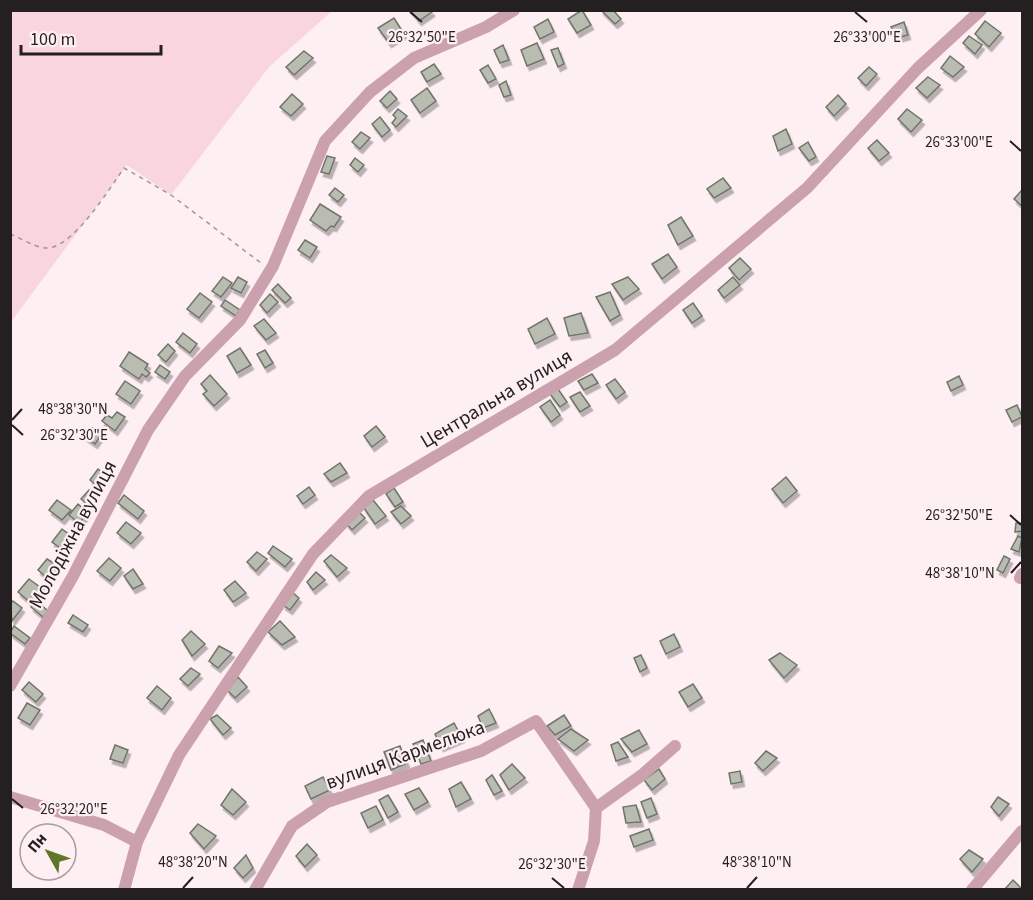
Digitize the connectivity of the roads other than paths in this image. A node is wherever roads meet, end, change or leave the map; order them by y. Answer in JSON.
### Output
{"nodes":[{"id":1,"x":514,"y":10,"type":"edge"},
{"id":2,"x":981,"y":10,"type":"edge"},
{"id":3,"x":10,"y":686,"type":"edge"},
{"id":4,"x":675,"y":746,"type":"dead end"},
{"id":5,"x":10,"y":797,"type":"edge"},
{"id":6,"x":596,"y":808,"type":"junction"},
{"id":7,"x":1021,"y":834,"type":"edge"},
{"id":8,"x":137,"y":842,"type":"junction"},
{"id":9,"x":124,"y":890,"type":"edge"},
{"id":10,"x":255,"y":890,"type":"edge"},
{"id":11,"x":578,"y":890,"type":"edge"},
{"id":12,"x":972,"y":890,"type":"edge"}],
"edges":[{"from":1,"to":3,"type":"street","name":"Молодіжна вулиця"},
{"from":2,"to":8,"type":"street","name":"Центральна вулиця"},
{"from":4,"to":6,"type":"street"},
{"from":5,"to":8,"type":"street"},
{"from":6,"to":10,"type":"street","name":"вулиця Кармелюка"},
{"from":6,"to":11,"type":"street"},
{"from":7,"to":12,"type":"street"},
{"from":8,"to":9,"type":"street","name":"Центральна вулиця"}]}
